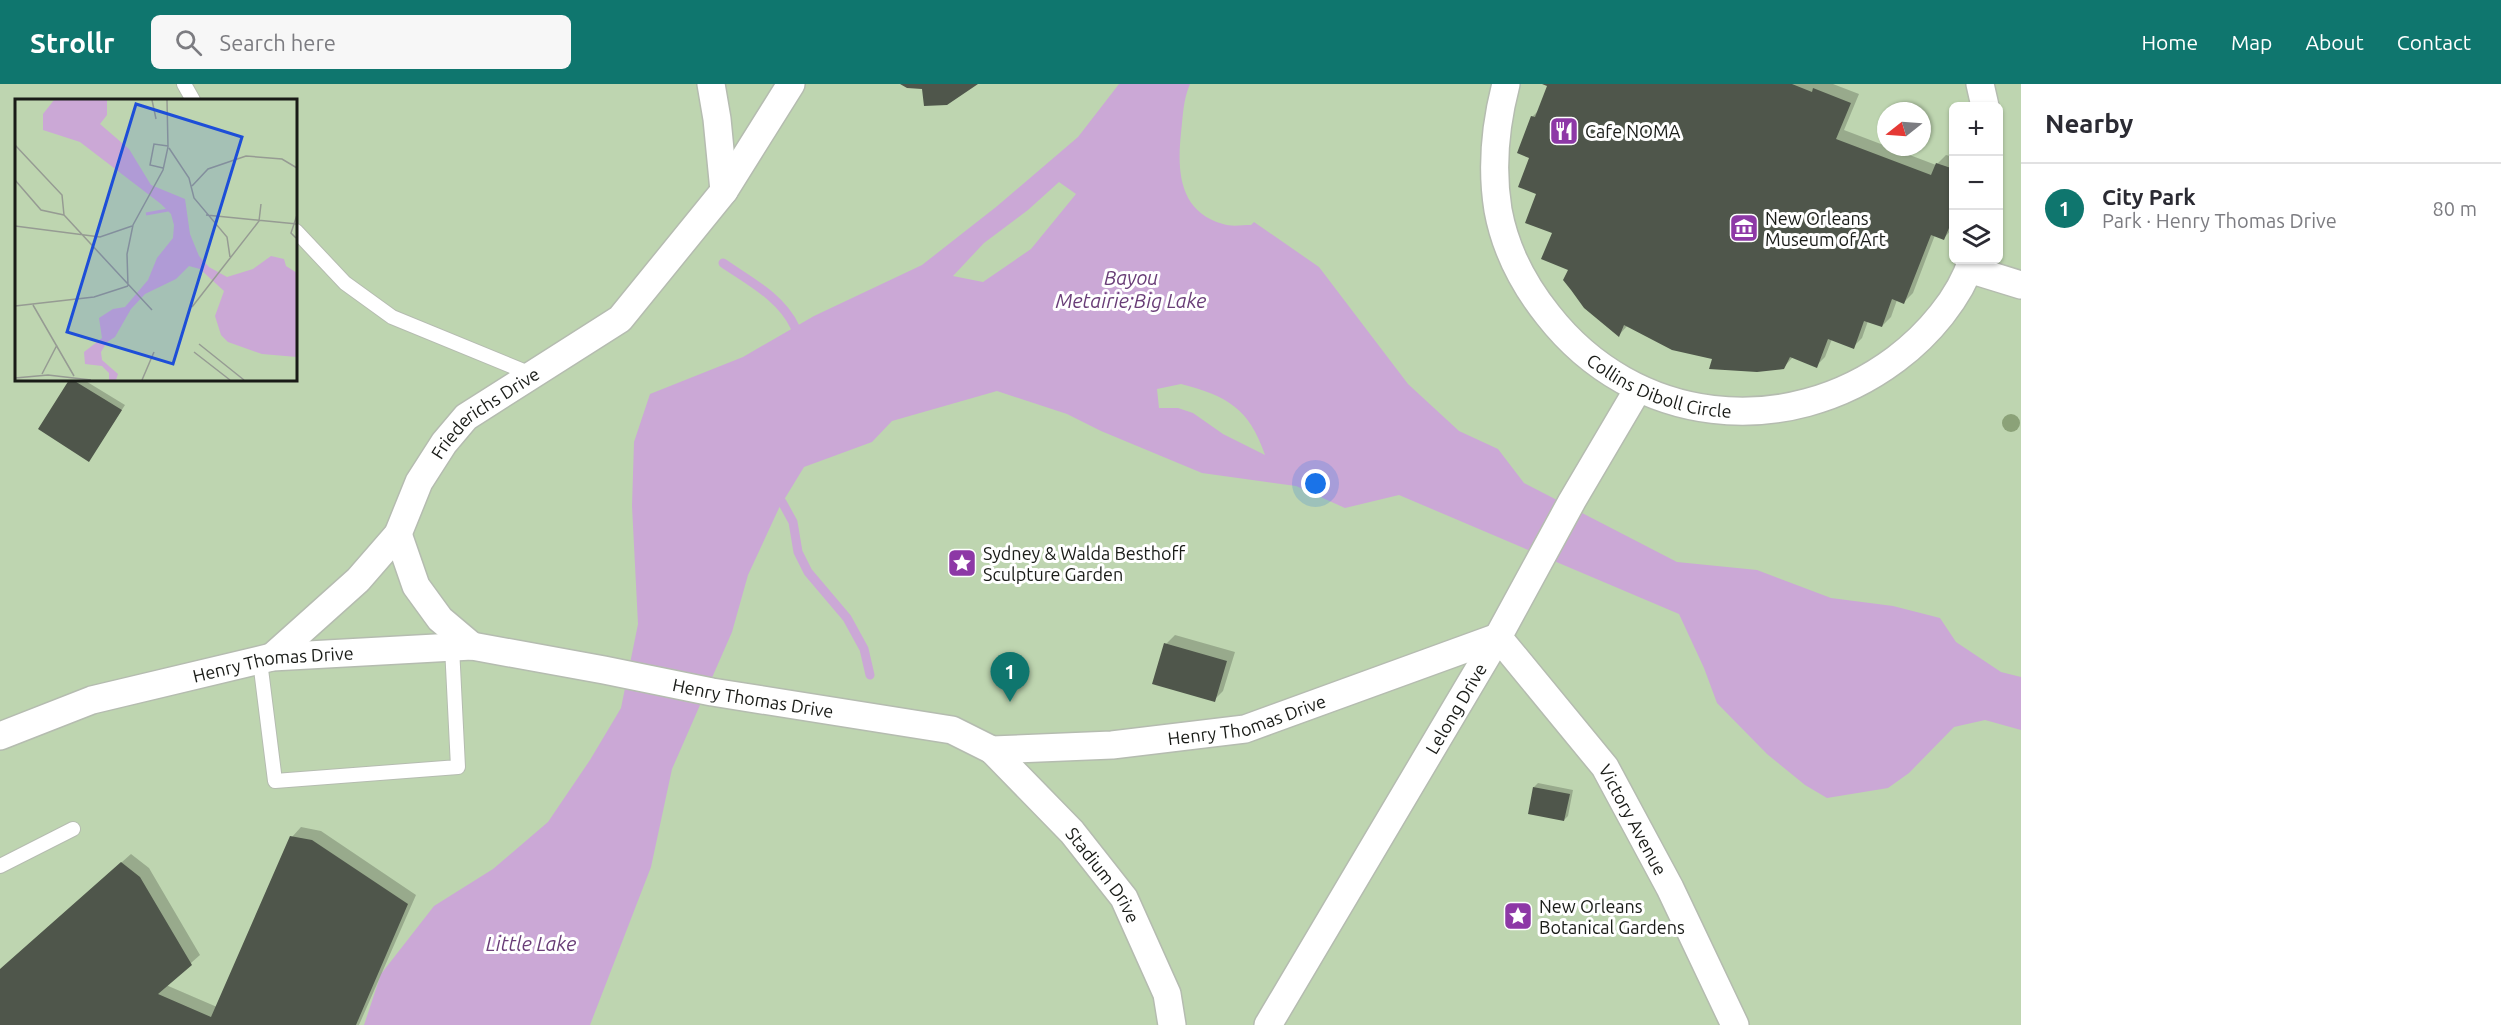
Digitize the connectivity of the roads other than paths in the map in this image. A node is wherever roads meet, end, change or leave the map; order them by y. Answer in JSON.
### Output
{"nodes":[{"id":1,"x":184,"y":84,"type":"edge"},
{"id":2,"x":711,"y":84,"type":"edge"},
{"id":3,"x":790,"y":84,"type":"edge"},
{"id":4,"x":1506,"y":84,"type":"edge"},
{"id":5,"x":1980,"y":84,"type":"edge"},
{"id":6,"x":192,"y":99,"type":"edge"},
{"id":7,"x":1984,"y":102,"type":"edge"},
{"id":8,"x":724,"y":191,"type":"junction"},
{"id":9,"x":297,"y":232,"type":"edge"},
{"id":10,"x":1971,"y":264,"type":"edge"},
{"id":11,"x":2021,"y":285,"type":"edge"},
{"id":12,"x":531,"y":374,"type":"junction"},
{"id":13,"x":1638,"y":388,"type":"junction"},
{"id":14,"x":398,"y":534,"type":"junction"},
{"id":15,"x":1498,"y":636,"type":"junction"},
{"id":16,"x":462,"y":646,"type":"junction"},
{"id":17,"x":266,"y":659,"type":"junction"},
{"id":18,"x":0,"y":736,"type":"edge"},
{"id":19,"x":992,"y":750,"type":"junction"},
{"id":20,"x":73,"y":829,"type":"dead end"},
{"id":21,"x":0,"y":867,"type":"edge"},
{"id":22,"x":1172,"y":1025,"type":"edge"},
{"id":23,"x":1268,"y":1025,"type":"edge"},
{"id":24,"x":1735,"y":1025,"type":"edge"}],
"edges":[{"from":1,"to":6,"type":"lane"},
{"from":2,"to":8,"type":"street"},
{"from":3,"to":8,"type":"street","name":"Friederichs Drive"},
{"from":4,"to":13,"type":"street","name":"Collins Diboll Circle"},
{"from":5,"to":7,"type":"street"},
{"from":8,"to":12,"type":"street","name":"Friederichs Drive"},
{"from":9,"to":12,"type":"lane"},
{"from":10,"to":11,"type":"street"},
{"from":10,"to":13,"type":"street","name":"Collins Diboll Circle"},
{"from":12,"to":14,"type":"street","name":"Friederichs Drive"},
{"from":13,"to":15,"type":"street","name":"Lelong Drive"},
{"from":14,"to":16,"type":"street"},
{"from":14,"to":17,"type":"street","name":"Friederichs Drive"},
{"from":15,"to":19,"type":"street","name":"Henry Thomas Drive"},
{"from":15,"to":23,"type":"street","name":"Lelong Drive"},
{"from":15,"to":24,"type":"street","name":"Victory Avenue"},
{"from":16,"to":17,"type":"street","name":"Henry Thomas Drive"},
{"from":16,"to":17,"type":"lane"},
{"from":16,"to":19,"type":"street","name":"Henry Thomas Drive"},
{"from":17,"to":18,"type":"street","name":"Henry Thomas Drive"},
{"from":19,"to":22,"type":"street","name":"Stadium Drive"},
{"from":20,"to":21,"type":"lane"}]}
